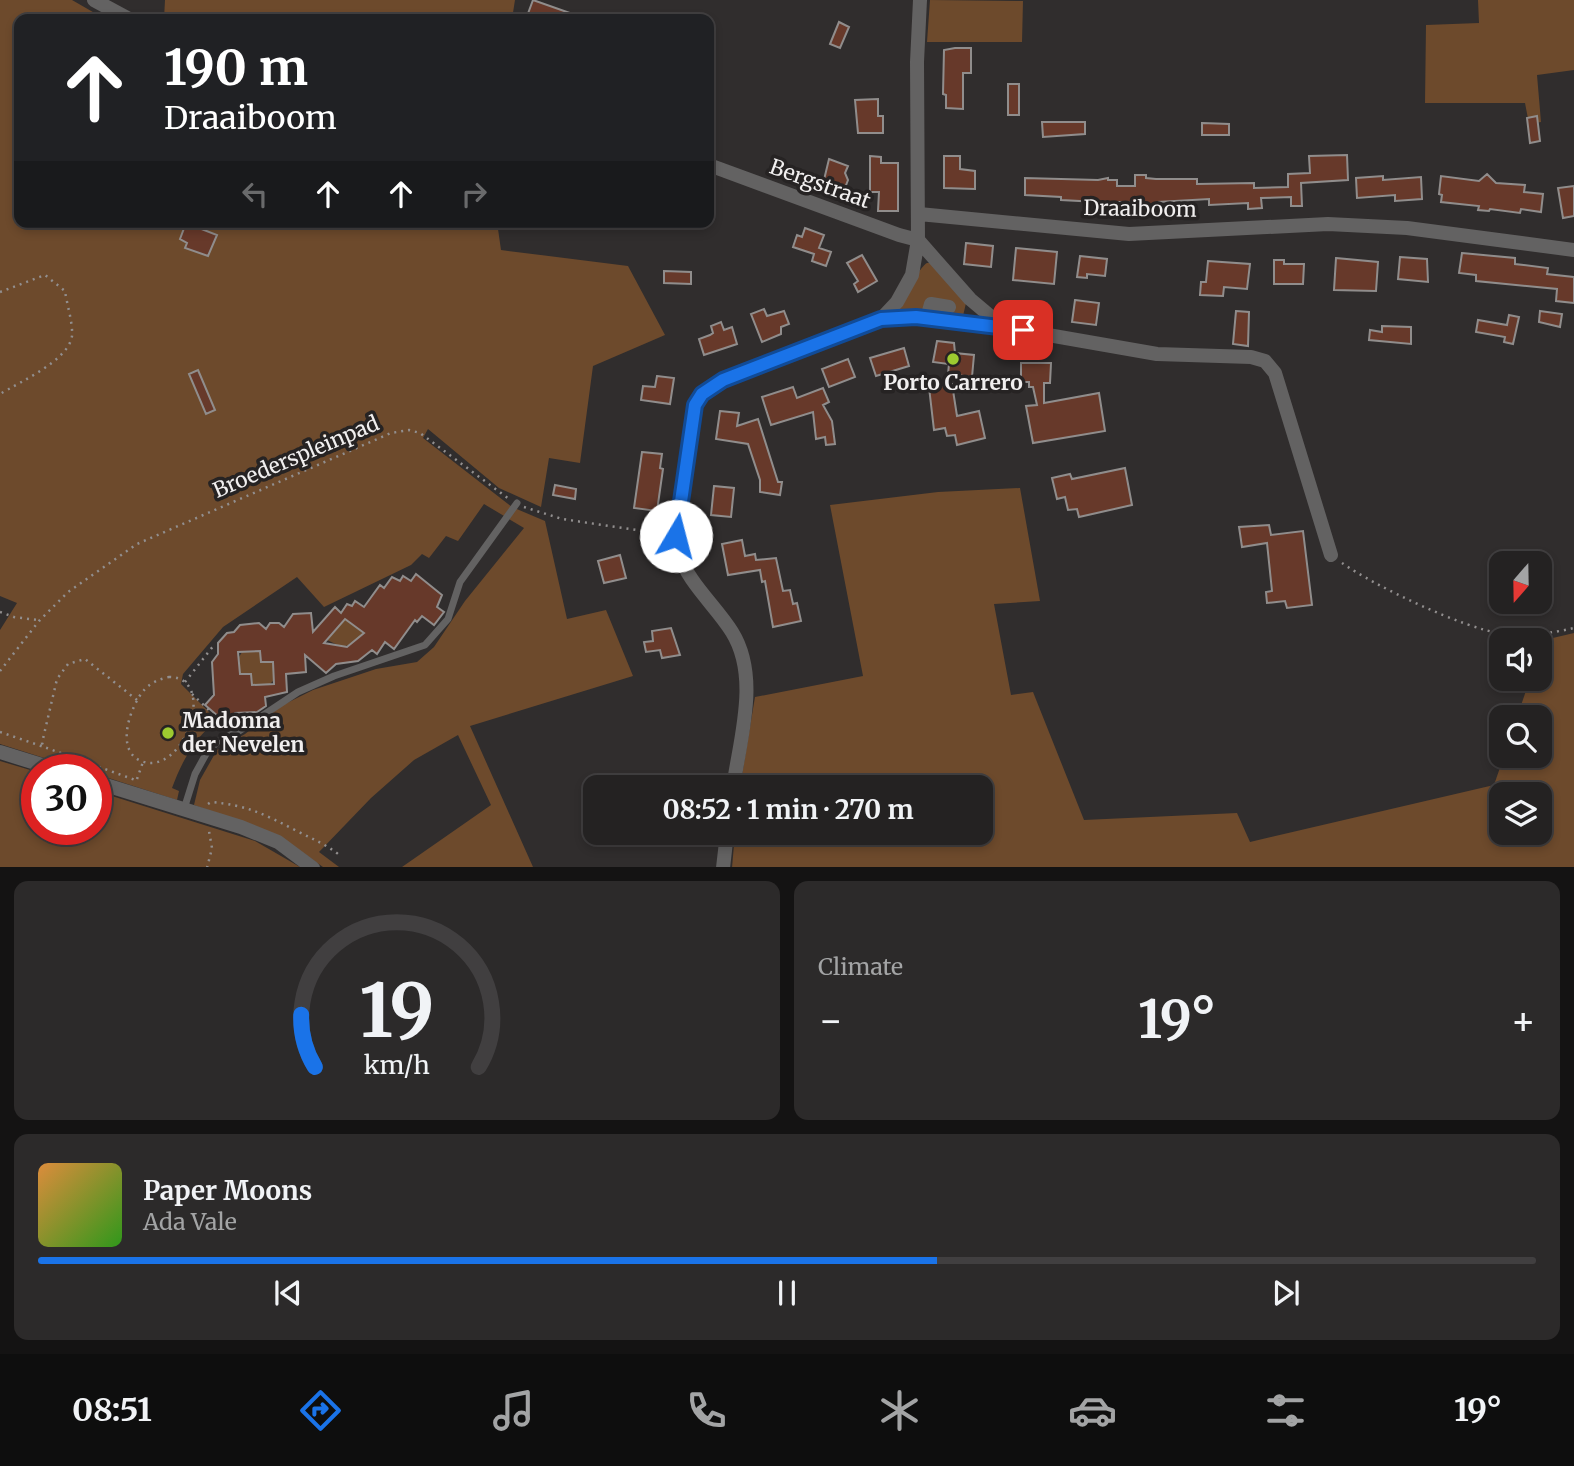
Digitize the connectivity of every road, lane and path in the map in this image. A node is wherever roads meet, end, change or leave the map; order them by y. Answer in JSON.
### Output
{"nodes":[{"id":1,"x":94,"y":0,"type":"edge"},
{"id":2,"x":920,"y":0,"type":"edge"},
{"id":3,"x":120,"y":14,"type":"edge"},
{"id":4,"x":714,"y":168,"type":"edge"},
{"id":5,"x":919,"y":214,"type":"junction"},
{"id":6,"x":918,"y":240,"type":"junction"},
{"id":7,"x":1574,"y":250,"type":"edge"},
{"id":8,"x":0,"y":292,"type":"edge"},
{"id":9,"x":949,"y":307,"type":"dead end"},
{"id":10,"x":927,"y":318,"type":"junction"},
{"id":11,"x":881,"y":319,"type":"junction"},
{"id":12,"x":1003,"y":327,"type":"junction"},
{"id":13,"x":0,"y":394,"type":"edge"},
{"id":14,"x":517,"y":503,"type":"junction"},
{"id":15,"x":676,"y":536,"type":"junction"},
{"id":16,"x":1331,"y":555,"type":"joint"},
{"id":17,"x":0,"y":612,"type":"edge"},
{"id":18,"x":39,"y":621,"type":"junction"},
{"id":19,"x":1574,"y":628,"type":"edge"},
{"id":20,"x":214,"y":645,"type":"dead end"},
{"id":21,"x":0,"y":670,"type":"edge"},
{"id":22,"x":184,"y":682,"type":"junction"},
{"id":23,"x":192,"y":694,"type":"junction"},
{"id":24,"x":137,"y":700,"type":"junction"},
{"id":25,"x":0,"y":732,"type":"edge"},
{"id":26,"x":233,"y":733,"type":"junction"},
{"id":27,"x":44,"y":747,"type":"junction"},
{"id":28,"x":0,"y":752,"type":"edge"},
{"id":29,"x":21,"y":759,"type":"edge"},
{"id":30,"x":144,"y":762,"type":"junction"},
{"id":31,"x":735,"y":775,"type":"edge"},
{"id":32,"x":136,"y":779,"type":"junction"},
{"id":33,"x":112,"y":787,"type":"edge"},
{"id":34,"x":144,"y":797,"type":"junction"},
{"id":35,"x":190,"y":811,"type":"junction"},
{"id":36,"x":726,"y":845,"type":"edge"},
{"id":37,"x":338,"y":854,"type":"dead end"},
{"id":38,"x":207,"y":867,"type":"edge"},
{"id":39,"x":313,"y":867,"type":"edge"},
{"id":40,"x":723,"y":867,"type":"edge"}],
"edges":[{"from":1,"to":3,"type":"street"},
{"from":2,"to":5,"type":"street"},
{"from":4,"to":6,"type":"street","name":"Bergstraat"},
{"from":5,"to":6,"type":"street"},
{"from":5,"to":7,"type":"street","name":"Draaiboom"},
{"from":6,"to":11,"type":"street"},
{"from":6,"to":12,"type":"street"},
{"from":8,"to":13,"type":"path"},
{"from":9,"to":10,"type":"street"},
{"from":10,"to":11,"type":"street"},
{"from":10,"to":12,"type":"street"},
{"from":11,"to":15,"type":"street"},
{"from":12,"to":16,"type":"street"},
{"from":14,"to":15,"type":"path","name":"Broederspleinpad"},
{"from":14,"to":18,"type":"path","name":"Broederspleinpad"},
{"from":14,"to":26,"type":"lane"},
{"from":15,"to":31,"type":"street"},
{"from":16,"to":19,"type":"path"},
{"from":17,"to":18,"type":"path"},
{"from":18,"to":21,"type":"path","name":"Broederspleinpad"},
{"from":20,"to":22,"type":"path"},
{"from":22,"to":23,"type":"path"},
{"from":22,"to":24,"type":"path"},
{"from":23,"to":26,"type":"path"},
{"from":23,"to":30,"type":"path"},
{"from":24,"to":27,"type":"path"},
{"from":24,"to":30,"type":"path"},
{"from":25,"to":27,"type":"path"},
{"from":26,"to":35,"type":"lane"},
{"from":27,"to":32,"type":"path"},
{"from":28,"to":29,"type":"street"},
{"from":30,"to":32,"type":"path"},
{"from":32,"to":34,"type":"path"},
{"from":33,"to":34,"type":"street"},
{"from":34,"to":35,"type":"street"},
{"from":35,"to":37,"type":"path"},
{"from":35,"to":38,"type":"path"},
{"from":35,"to":39,"type":"street"},
{"from":36,"to":40,"type":"street"}]}
